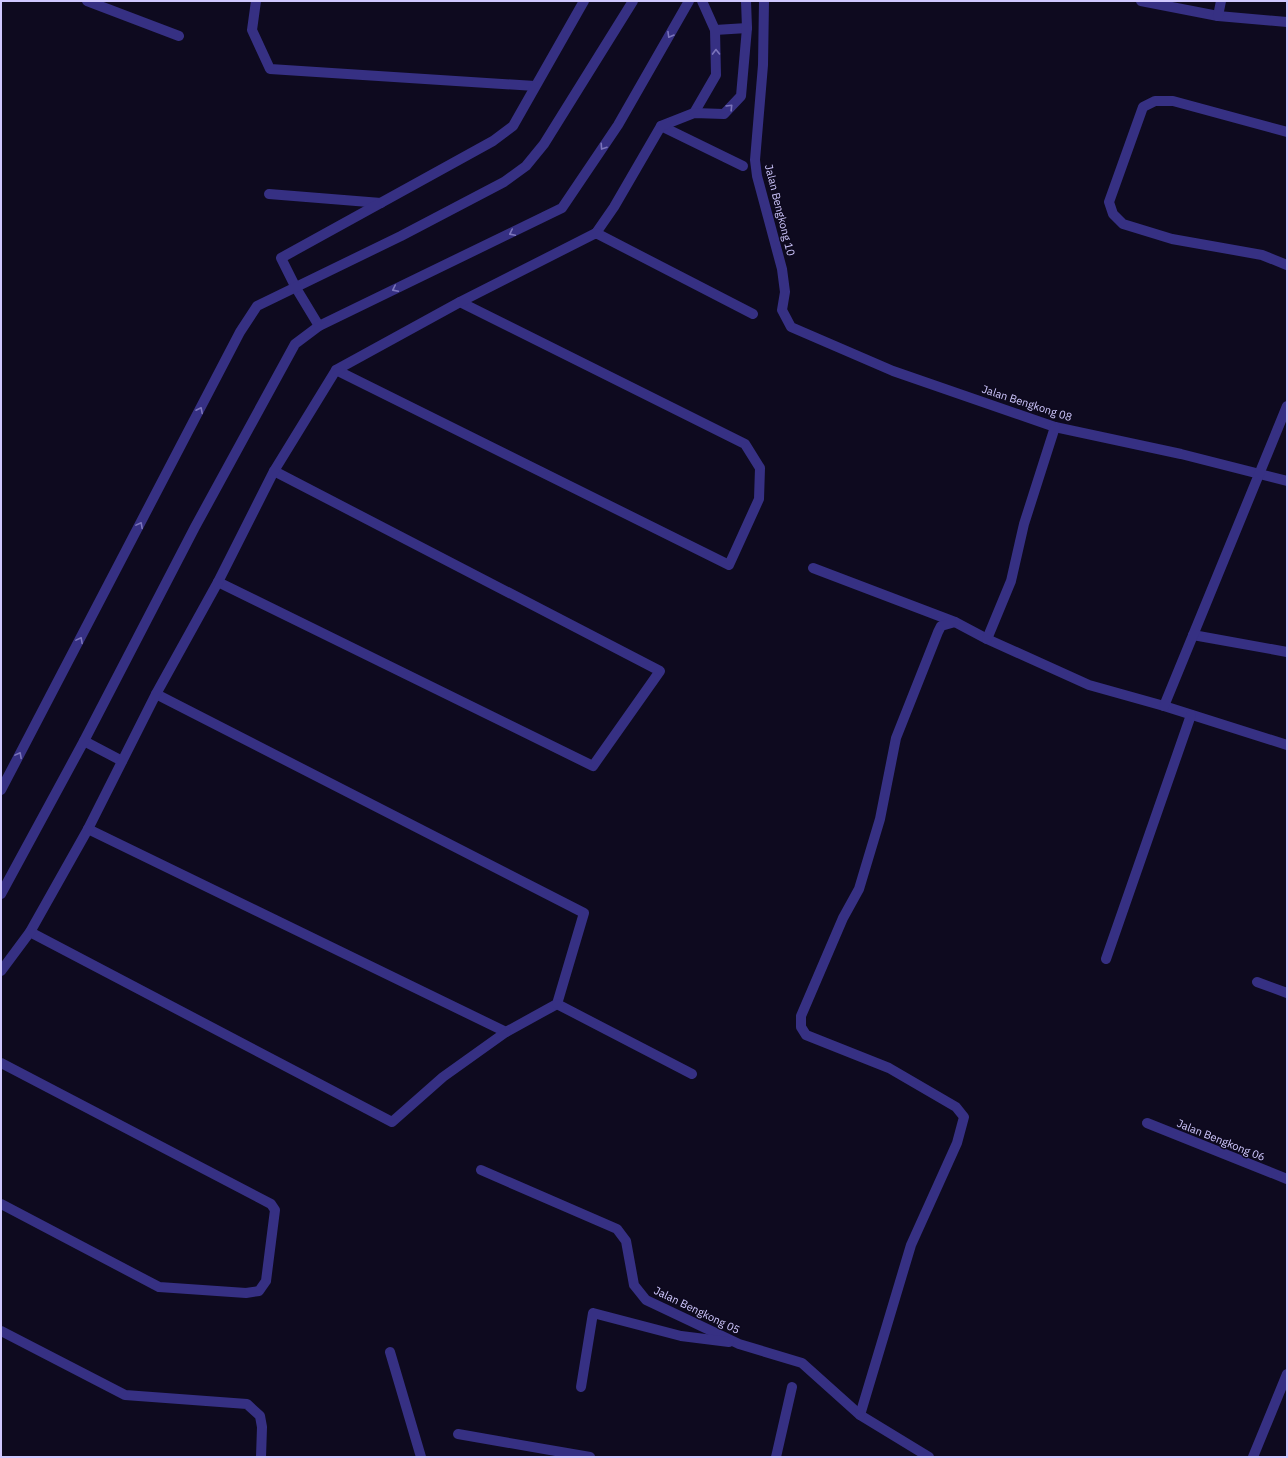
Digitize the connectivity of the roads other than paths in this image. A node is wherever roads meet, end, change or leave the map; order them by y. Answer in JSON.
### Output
{"nodes":[{"id":1,"x":86,"y":1,"type":"edge"},
{"id":2,"x":256,"y":1,"type":"edge"},
{"id":3,"x":584,"y":1,"type":"edge"},
{"id":4,"x":633,"y":1,"type":"edge"},
{"id":5,"x":689,"y":1,"type":"edge"},
{"id":6,"x":702,"y":1,"type":"edge"},
{"id":7,"x":746,"y":1,"type":"edge"},
{"id":8,"x":764,"y":1,"type":"edge"},
{"id":9,"x":1141,"y":1,"type":"edge"},
{"id":10,"x":1221,"y":1,"type":"edge"},
{"id":11,"x":1218,"y":16,"type":"junction"},
{"id":12,"x":1287,"y":22,"type":"edge"},
{"id":13,"x":747,"y":28,"type":"junction"},
{"id":14,"x":715,"y":30,"type":"junction"},
{"id":15,"x":179,"y":36,"type":"dead end"},
{"id":16,"x":535,"y":86,"type":"junction"},
{"id":17,"x":694,"y":113,"type":"junction"},
{"id":18,"x":661,"y":126,"type":"junction"},
{"id":19,"x":1287,"y":132,"type":"edge"},
{"id":20,"x":743,"y":166,"type":"dead end"},
{"id":21,"x":269,"y":194,"type":"dead end"},
{"id":22,"x":381,"y":203,"type":"junction"},
{"id":23,"x":596,"y":232,"type":"junction"},
{"id":24,"x":1287,"y":265,"type":"edge"},
{"id":25,"x":296,"y":288,"type":"junction"},
{"id":26,"x":460,"y":302,"type":"junction"},
{"id":27,"x":753,"y":314,"type":"dead end"},
{"id":28,"x":319,"y":326,"type":"junction"},
{"id":29,"x":791,"y":327,"type":"joint"},
{"id":30,"x":336,"y":370,"type":"junction"},
{"id":31,"x":1287,"y":406,"type":"edge"},
{"id":32,"x":1055,"y":427,"type":"junction"},
{"id":33,"x":274,"y":471,"type":"junction"},
{"id":34,"x":1259,"y":473,"type":"junction"},
{"id":35,"x":1287,"y":481,"type":"edge"},
{"id":36,"x":813,"y":568,"type":"dead end"},
{"id":37,"x":218,"y":582,"type":"junction"},
{"id":38,"x":955,"y":622,"type":"junction"},
{"id":39,"x":1194,"y":636,"type":"junction"},
{"id":40,"x":987,"y":640,"type":"junction"},
{"id":41,"x":1287,"y":652,"type":"edge"},
{"id":42,"x":156,"y":694,"type":"junction"},
{"id":43,"x":1164,"y":706,"type":"junction"},
{"id":44,"x":1191,"y":715,"type":"junction"},
{"id":45,"x":84,"y":741,"type":"junction"},
{"id":46,"x":1287,"y":746,"type":"edge"},
{"id":47,"x":122,"y":761,"type":"junction"},
{"id":48,"x":1,"y":790,"type":"edge"},
{"id":49,"x":88,"y":829,"type":"junction"},
{"id":50,"x":1,"y":894,"type":"edge"},
{"id":51,"x":30,"y":932,"type":"junction"},
{"id":52,"x":1106,"y":959,"type":"dead end"},
{"id":53,"x":1,"y":971,"type":"edge"},
{"id":54,"x":1257,"y":982,"type":"dead end"},
{"id":55,"x":1287,"y":993,"type":"edge"},
{"id":56,"x":557,"y":1004,"type":"junction"},
{"id":57,"x":506,"y":1032,"type":"junction"},
{"id":58,"x":1,"y":1063,"type":"edge"},
{"id":59,"x":692,"y":1074,"type":"dead end"},
{"id":60,"x":1147,"y":1123,"type":"dead end"},
{"id":61,"x":481,"y":1170,"type":"dead end"},
{"id":62,"x":1287,"y":1179,"type":"edge"},
{"id":63,"x":1,"y":1204,"type":"edge"},
{"id":64,"x":1,"y":1331,"type":"edge"},
{"id":65,"x":739,"y":1344,"type":"junction"},
{"id":66,"x":390,"y":1352,"type":"dead end"},
{"id":67,"x":1287,"y":1374,"type":"edge"},
{"id":68,"x":581,"y":1387,"type":"dead end"},
{"id":69,"x":792,"y":1387,"type":"dead end"},
{"id":70,"x":860,"y":1416,"type":"junction"},
{"id":71,"x":458,"y":1434,"type":"dead end"},
{"id":72,"x":261,"y":1457,"type":"edge"},
{"id":73,"x":421,"y":1457,"type":"edge"},
{"id":74,"x":590,"y":1457,"type":"edge"},
{"id":75,"x":776,"y":1457,"type":"edge"},
{"id":76,"x":929,"y":1457,"type":"edge"},
{"id":77,"x":1253,"y":1457,"type":"edge"}],
"edges":[{"from":1,"to":15,"type":"street"},
{"from":2,"to":16,"type":"street"},
{"from":3,"to":16,"type":"street"},
{"from":4,"to":25,"type":"street"},
{"from":5,"to":28,"type":"street","one_way":true},
{"from":6,"to":14,"type":"street"},
{"from":7,"to":13,"type":"street"},
{"from":8,"to":29,"type":"street","name":"Jalan Bengkong 10"},
{"from":9,"to":11,"type":"street"},
{"from":10,"to":11,"type":"street"},
{"from":11,"to":12,"type":"street"},
{"from":13,"to":14,"type":"street"},
{"from":17,"to":13,"type":"street","one_way":true},
{"from":17,"to":14,"type":"street","one_way":true},
{"from":16,"to":22,"type":"street"},
{"from":17,"to":18,"type":"street"},
{"from":18,"to":20,"type":"street"},
{"from":18,"to":23,"type":"street"},
{"from":19,"to":24,"type":"street"},
{"from":21,"to":22,"type":"street"},
{"from":22,"to":25,"type":"street"},
{"from":23,"to":26,"type":"street"},
{"from":23,"to":27,"type":"street"},
{"from":25,"to":28,"type":"street"},
{"from":48,"to":25,"type":"street","one_way":true},
{"from":26,"to":30,"type":"street"},
{"from":26,"to":30,"type":"street"},
{"from":28,"to":45,"type":"street"},
{"from":29,"to":32,"type":"street","name":"Jalan Bengkong 08"},
{"from":30,"to":33,"type":"street"},
{"from":31,"to":34,"type":"street"},
{"from":32,"to":34,"type":"street","name":"Jalan Bengkong 08"},
{"from":32,"to":40,"type":"street"},
{"from":33,"to":37,"type":"street"},
{"from":33,"to":37,"type":"street"},
{"from":34,"to":35,"type":"street","name":"Jalan Bengkong 08"},
{"from":34,"to":39,"type":"street"},
{"from":36,"to":38,"type":"street"},
{"from":37,"to":42,"type":"street"},
{"from":38,"to":40,"type":"street"},
{"from":38,"to":70,"type":"street"},
{"from":39,"to":41,"type":"street"},
{"from":39,"to":43,"type":"street"},
{"from":40,"to":43,"type":"street"},
{"from":42,"to":47,"type":"street"},
{"from":42,"to":56,"type":"street"},
{"from":43,"to":44,"type":"street"},
{"from":44,"to":46,"type":"street"},
{"from":44,"to":52,"type":"street"},
{"from":45,"to":47,"type":"street"},
{"from":45,"to":50,"type":"street"},
{"from":47,"to":49,"type":"street"},
{"from":49,"to":51,"type":"street"},
{"from":49,"to":57,"type":"street"},
{"from":51,"to":53,"type":"street"},
{"from":51,"to":57,"type":"street"},
{"from":54,"to":55,"type":"street"},
{"from":56,"to":57,"type":"street"},
{"from":56,"to":59,"type":"street"},
{"from":58,"to":63,"type":"street"},
{"from":60,"to":62,"type":"street","name":"Jalan Bengkong 06"},
{"from":61,"to":65,"type":"street","name":"Jalan Bengkong 05"},
{"from":64,"to":72,"type":"street"},
{"from":65,"to":68,"type":"street"},
{"from":65,"to":70,"type":"street","name":"Jalan Bengkong 05"},
{"from":66,"to":73,"type":"street"},
{"from":67,"to":77,"type":"street"},
{"from":69,"to":75,"type":"street"},
{"from":70,"to":76,"type":"street","name":"Jalan Bengkong 05"},
{"from":71,"to":74,"type":"street"}]}
